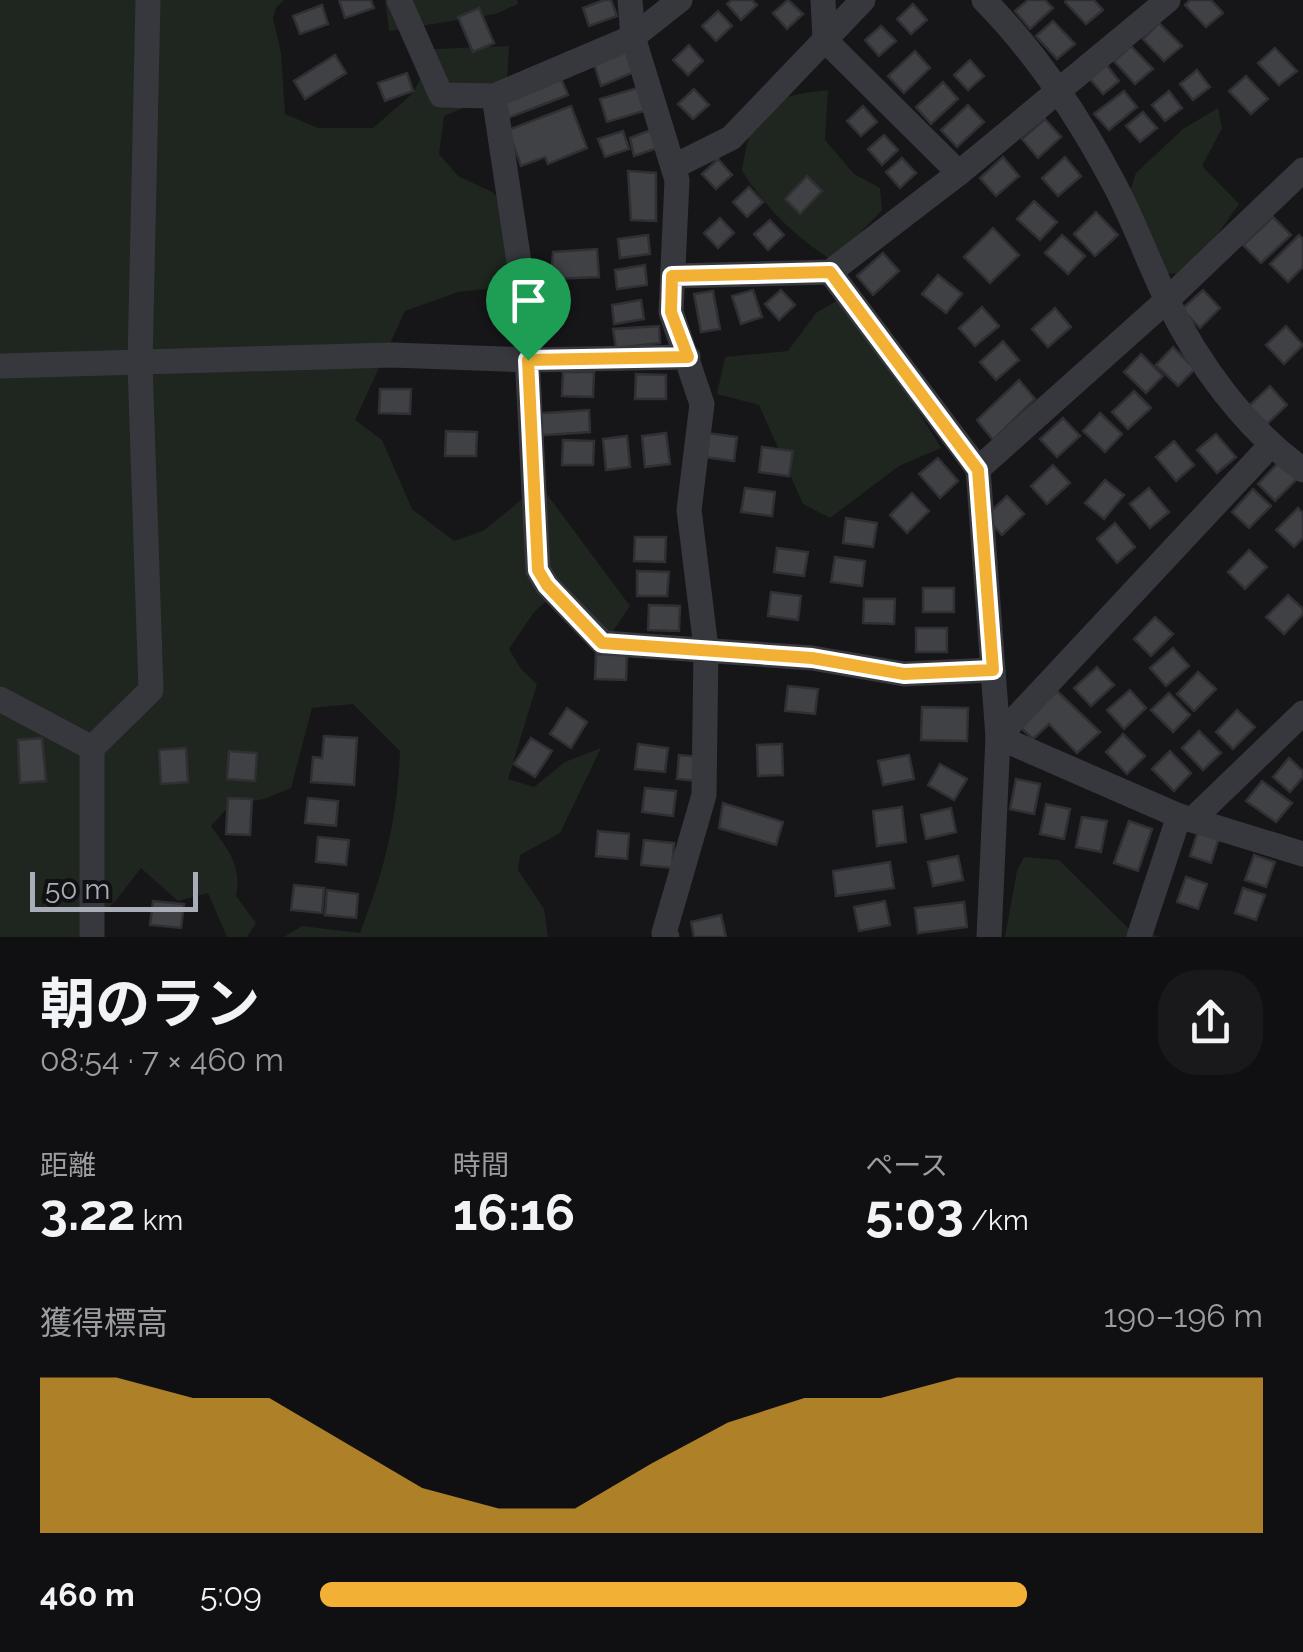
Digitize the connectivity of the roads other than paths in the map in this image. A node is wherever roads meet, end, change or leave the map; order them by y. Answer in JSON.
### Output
{"nodes":[{"id":1,"x":148,"y":0,"type":"edge"},
{"id":2,"x":399,"y":0,"type":"edge"},
{"id":3,"x":630,"y":0,"type":"edge"},
{"id":4,"x":680,"y":0,"type":"edge"},
{"id":5,"x":823,"y":0,"type":"edge"},
{"id":6,"x":862,"y":0,"type":"edge"},
{"id":7,"x":984,"y":0,"type":"edge"},
{"id":8,"x":1168,"y":0,"type":"edge"},
{"id":9,"x":633,"y":38,"type":"junction"},
{"id":10,"x":825,"y":40,"type":"junction"},
{"id":11,"x":1059,"y":90,"type":"junction"},
{"id":12,"x":494,"y":96,"type":"junction"},
{"id":13,"x":673,"y":167,"type":"junction"},
{"id":14,"x":1303,"y":170,"type":"edge"},
{"id":15,"x":958,"y":173,"type":"junction"},
{"id":16,"x":830,"y":272,"type":"junction"},
{"id":17,"x":672,"y":276,"type":"junction"},
{"id":18,"x":1167,"y":300,"type":"junction"},
{"id":19,"x":688,"y":357,"type":"junction"},
{"id":20,"x":528,"y":360,"type":"junction"},
{"id":21,"x":140,"y":364,"type":"junction"},
{"id":22,"x":0,"y":366,"type":"edge"},
{"id":23,"x":1270,"y":446,"type":"junction"},
{"id":24,"x":978,"y":470,"type":"junction"},
{"id":25,"x":1303,"y":470,"type":"edge"},
{"id":26,"x":706,"y":648,"type":"junction"},
{"id":27,"x":993,"y":670,"type":"junction"},
{"id":28,"x":0,"y":699,"type":"edge"},
{"id":29,"x":1303,"y":713,"type":"edge"},
{"id":30,"x":998,"y":736,"type":"junction"},
{"id":31,"x":92,"y":748,"type":"junction"},
{"id":32,"x":1185,"y":818,"type":"junction"},
{"id":33,"x":1303,"y":854,"type":"edge"},
{"id":34,"x":92,"y":937,"type":"edge"},
{"id":35,"x":667,"y":937,"type":"edge"},
{"id":36,"x":989,"y":937,"type":"edge"},
{"id":37,"x":1138,"y":937,"type":"edge"}],
"edges":[{"from":1,"to":21,"type":"street"},
{"from":2,"to":12,"type":"street"},
{"from":3,"to":9,"type":"street"},
{"from":4,"to":9,"type":"street"},
{"from":5,"to":10,"type":"street"},
{"from":6,"to":10,"type":"street"},
{"from":7,"to":11,"type":"street"},
{"from":8,"to":11,"type":"street"},
{"from":9,"to":12,"type":"street"},
{"from":9,"to":13,"type":"street"},
{"from":10,"to":13,"type":"street"},
{"from":10,"to":15,"type":"street"},
{"from":11,"to":15,"type":"street"},
{"from":11,"to":18,"type":"street"},
{"from":12,"to":20,"type":"street"},
{"from":13,"to":17,"type":"street"},
{"from":14,"to":18,"type":"street"},
{"from":15,"to":16,"type":"street"},
{"from":16,"to":17,"type":"street"},
{"from":16,"to":24,"type":"street"},
{"from":17,"to":19,"type":"street"},
{"from":18,"to":23,"type":"street"},
{"from":18,"to":24,"type":"street"},
{"from":19,"to":20,"type":"street"},
{"from":19,"to":26,"type":"street"},
{"from":20,"to":21,"type":"street"},
{"from":20,"to":26,"type":"street"},
{"from":21,"to":22,"type":"street"},
{"from":21,"to":31,"type":"street"},
{"from":23,"to":25,"type":"street"},
{"from":23,"to":30,"type":"street"},
{"from":24,"to":27,"type":"street"},
{"from":26,"to":27,"type":"street"},
{"from":26,"to":35,"type":"street"},
{"from":27,"to":30,"type":"street"},
{"from":28,"to":31,"type":"street"},
{"from":29,"to":32,"type":"street"},
{"from":30,"to":32,"type":"street"},
{"from":30,"to":36,"type":"street"},
{"from":31,"to":34,"type":"street"},
{"from":32,"to":33,"type":"street"},
{"from":32,"to":37,"type":"street"}]}
